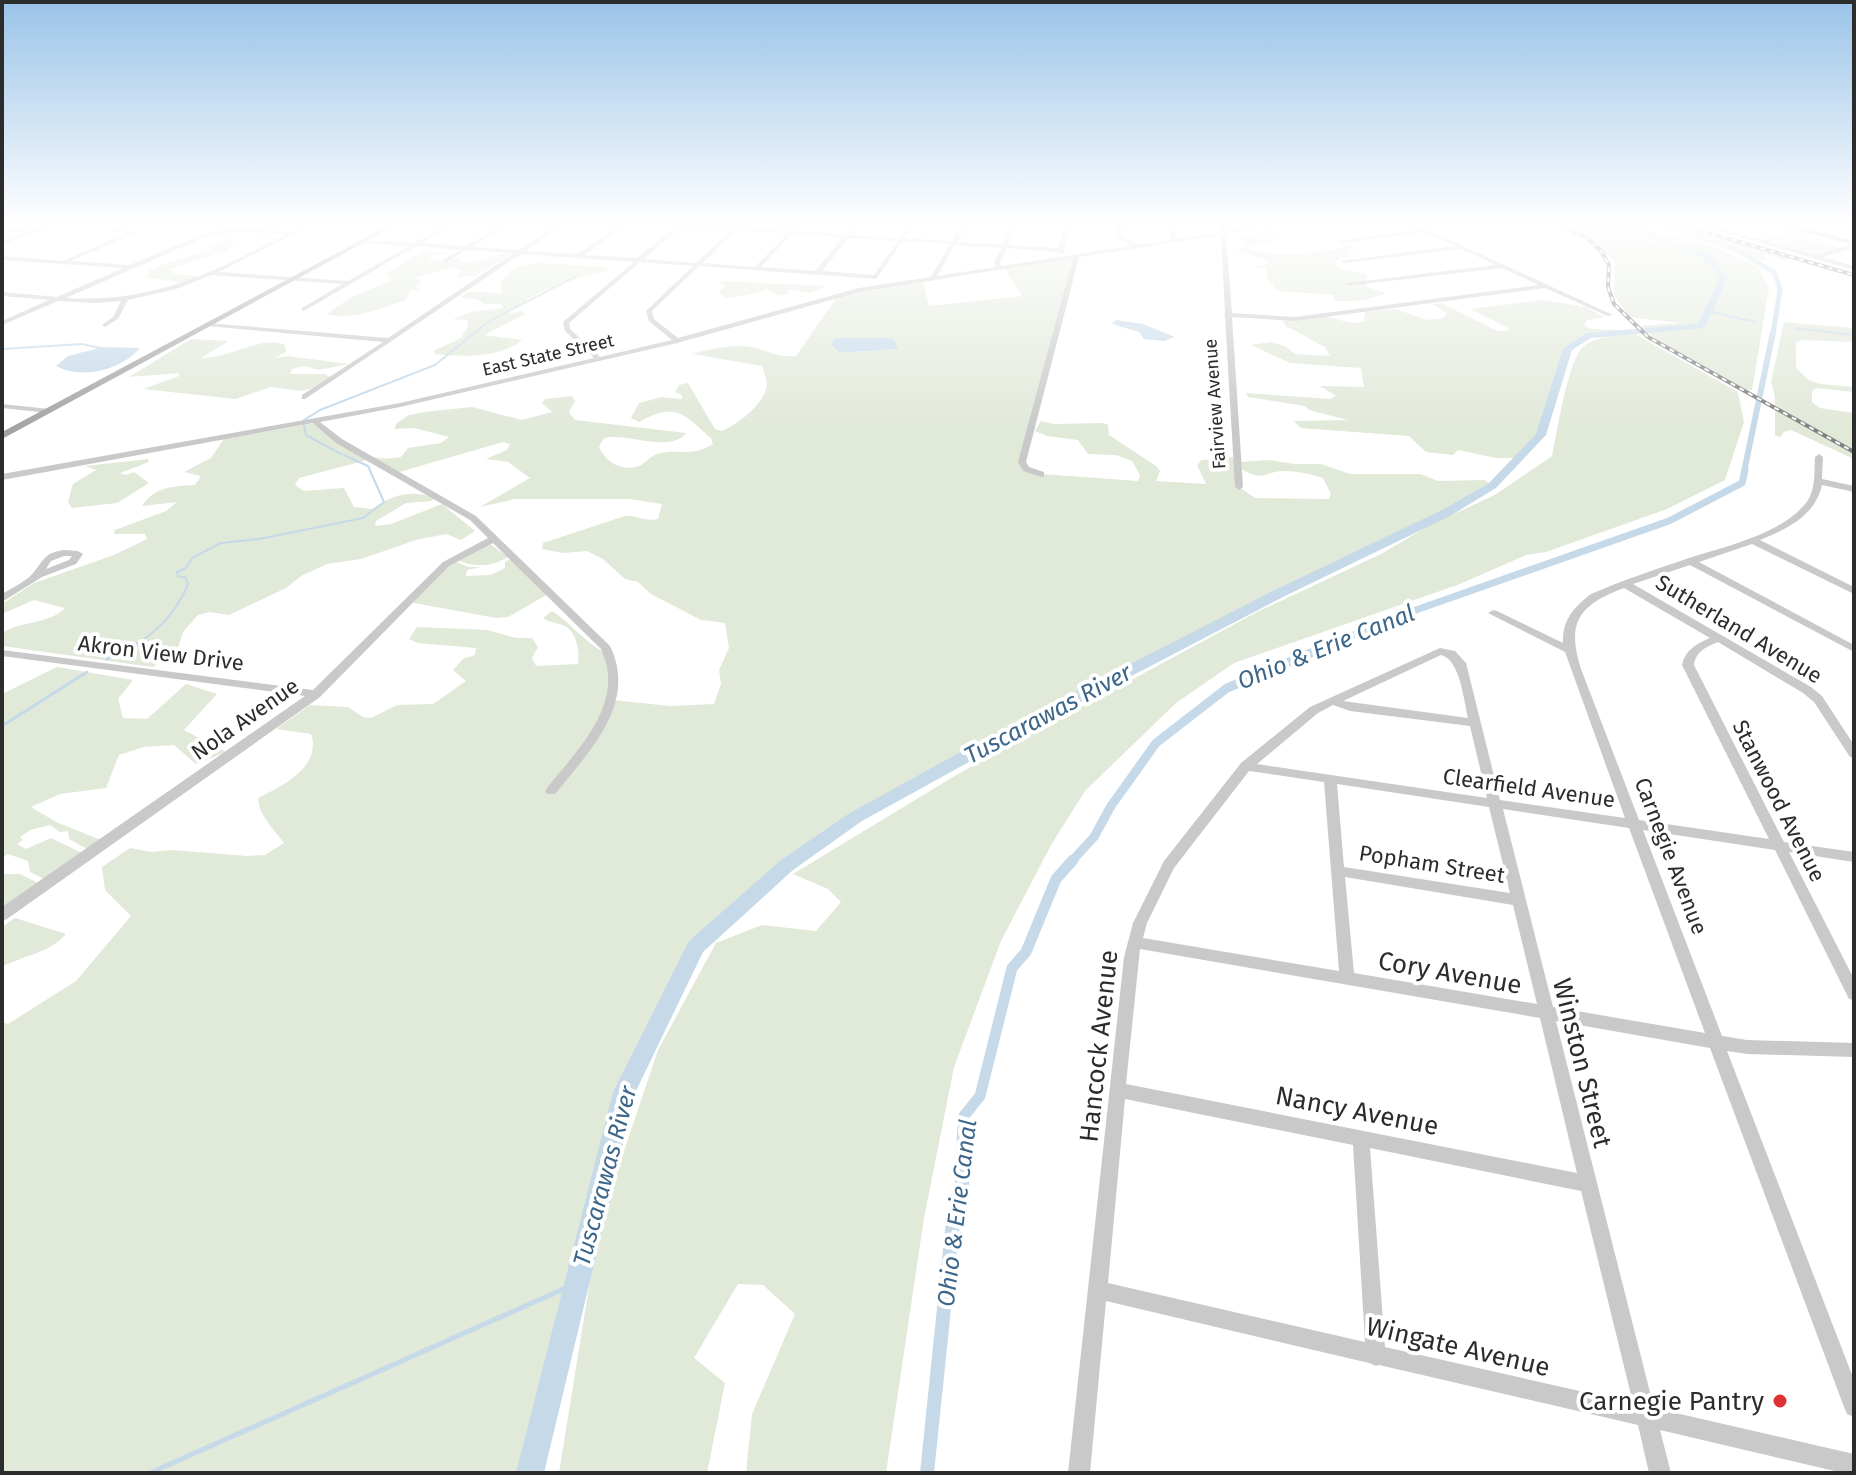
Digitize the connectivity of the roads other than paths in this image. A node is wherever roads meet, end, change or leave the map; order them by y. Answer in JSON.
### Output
{"nodes":[{"id":1,"x":76,"y":292,"type":"edge"},
{"id":2,"x":158,"y":292,"type":"edge"},
{"id":3,"x":268,"y":292,"type":"edge"},
{"id":4,"x":334,"y":292,"type":"edge"},
{"id":5,"x":461,"y":292,"type":"edge"},
{"id":6,"x":601,"y":292,"type":"edge"},
{"id":7,"x":670,"y":292,"type":"edge"},
{"id":8,"x":858,"y":292,"type":"edge"},
{"id":9,"x":1064,"y":292,"type":"edge"},
{"id":10,"x":1226,"y":292,"type":"edge"},
{"id":11,"x":1500,"y":292,"type":"edge"},
{"id":12,"x":1558,"y":292,"type":"edge"},
{"id":13,"x":2,"y":294,"type":"edge"},
{"id":14,"x":62,"y":298,"type":"junction"},
{"id":15,"x":125,"y":299,"type":"junction"},
{"id":16,"x":304,"y":309,"type":"dead end"},
{"id":17,"x":1227,"y":315,"type":"junction"},
{"id":18,"x":1610,"y":315,"type":"dead end"},
{"id":19,"x":2,"y":323,"type":"edge"},
{"id":20,"x":208,"y":324,"type":"junction"},
{"id":21,"x":105,"y":325,"type":"dead end"},
{"id":22,"x":389,"y":340,"type":"junction"},
{"id":23,"x":677,"y":341,"type":"junction"},
{"id":24,"x":599,"y":359,"type":"junction"},
{"id":25,"x":305,"y":397,"type":"dead end"},
{"id":26,"x":2,"y":406,"type":"edge"},
{"id":27,"x":49,"y":411,"type":"junction"},
{"id":28,"x":316,"y":420,"type":"junction"},
{"id":29,"x":2,"y":436,"type":"edge"},
{"id":30,"x":1819,"y":457,"type":"dead end"},
{"id":31,"x":1041,"y":474,"type":"dead end"},
{"id":32,"x":2,"y":477,"type":"edge"},
{"id":33,"x":1817,"y":481,"type":"junction"},
{"id":34,"x":1239,"y":487,"type":"dead end"},
{"id":35,"x":1854,"y":489,"type":"edge"},
{"id":36,"x":495,"y":538,"type":"junction"},
{"id":37,"x":1752,"y":540,"type":"junction"},
{"id":38,"x":1689,"y":561,"type":"junction"},
{"id":39,"x":38,"y":575,"type":"dead end"},
{"id":40,"x":1625,"y":584,"type":"junction"},
{"id":41,"x":1854,"y":591,"type":"edge"},
{"id":42,"x":2,"y":599,"type":"edge"},
{"id":43,"x":1493,"y":613,"type":"dead end"},
{"id":44,"x":1719,"y":638,"type":"junction"},
{"id":45,"x":1568,"y":649,"type":"junction"},
{"id":46,"x":1854,"y":649,"type":"edge"},
{"id":47,"x":2,"y":653,"type":"edge"},
{"id":48,"x":1460,"y":663,"type":"joint"},
{"id":49,"x":316,"y":694,"type":"junction"},
{"id":50,"x":1332,"y":701,"type":"junction"},
{"id":51,"x":1475,"y":723,"type":"junction"},
{"id":52,"x":1854,"y":754,"type":"edge"},
{"id":53,"x":1245,"y":766,"type":"junction"},
{"id":54,"x":1330,"y":779,"type":"junction"},
{"id":55,"x":551,"y":791,"type":"dead end"},
{"id":56,"x":1494,"y":803,"type":"junction"},
{"id":57,"x":1633,"y":824,"type":"junction"},
{"id":58,"x":1779,"y":846,"type":"junction"},
{"id":59,"x":1854,"y":857,"type":"edge"},
{"id":60,"x":1338,"y":871,"type":"junction"},
{"id":61,"x":1518,"y":900,"type":"junction"},
{"id":62,"x":2,"y":915,"type":"edge"},
{"id":63,"x":1134,"y":942,"type":"junction"},
{"id":64,"x":1347,"y":979,"type":"junction"},
{"id":65,"x":1854,"y":994,"type":"edge"},
{"id":66,"x":1545,"y":1014,"type":"junction"},
{"id":67,"x":1715,"y":1042,"type":"junction"},
{"id":68,"x":1854,"y":1050,"type":"edge"},
{"id":69,"x":1118,"y":1090,"type":"junction"},
{"id":70,"x":1361,"y":1138,"type":"junction"},
{"id":71,"x":1586,"y":1183,"type":"junction"},
{"id":72,"x":1098,"y":1290,"type":"junction"},
{"id":73,"x":1376,"y":1356,"type":"junction"},
{"id":74,"x":1854,"y":1407,"type":"edge"},
{"id":75,"x":1646,"y":1416,"type":"junction"},
{"id":76,"x":1854,"y":1465,"type":"edge"},
{"id":77,"x":1079,"y":1473,"type":"edge"},
{"id":78,"x":1660,"y":1473,"type":"edge"}],
"edges":[{"from":1,"to":14,"type":"street"},
{"from":2,"to":15,"type":"street"},
{"from":3,"to":20,"type":"main road"},
{"from":4,"to":16,"type":"street"},
{"from":5,"to":22,"type":"street"},
{"from":6,"to":24,"type":"street"},
{"from":7,"to":23,"type":"street"},
{"from":8,"to":23,"type":"street","name":"East State Street"},
{"from":9,"to":31,"type":"street"},
{"from":10,"to":17,"type":"street","name":"Fairview Avenue"},
{"from":11,"to":17,"type":"street"},
{"from":12,"to":18,"type":"street"},
{"from":13,"to":14,"type":"street"},
{"from":14,"to":15,"type":"street"},
{"from":14,"to":19,"type":"street"},
{"from":15,"to":21,"type":"street"},
{"from":17,"to":34,"type":"street","name":"Fairview Avenue"},
{"from":20,"to":22,"type":"street"},
{"from":20,"to":27,"type":"main road"},
{"from":22,"to":25,"type":"street"},
{"from":23,"to":24,"type":"street","name":"East State Street"},
{"from":24,"to":28,"type":"street","name":"East State Street"},
{"from":26,"to":27,"type":"street"},
{"from":27,"to":29,"type":"main road"},
{"from":28,"to":32,"type":"street","name":"East State Street"},
{"from":28,"to":36,"type":"street"},
{"from":30,"to":33,"type":"street"},
{"from":33,"to":35,"type":"street"},
{"from":33,"to":37,"type":"street"},
{"from":36,"to":49,"type":"street","name":"Nola Avenue"},
{"from":36,"to":55,"type":"street"},
{"from":37,"to":38,"type":"street"},
{"from":37,"to":41,"type":"street"},
{"from":38,"to":40,"type":"street"},
{"from":38,"to":46,"type":"street"},
{"from":39,"to":42,"type":"street"},
{"from":40,"to":44,"type":"street","name":"Sutherland Avenue"},
{"from":40,"to":45,"type":"street"},
{"from":43,"to":45,"type":"street"},
{"from":44,"to":52,"type":"street","name":"Sutherland Avenue"},
{"from":44,"to":58,"type":"street","name":"Stanwood Avenue"},
{"from":45,"to":57,"type":"street","name":"Carnegie Avenue"},
{"from":47,"to":49,"type":"street","name":"Akron View Drive"},
{"from":48,"to":50,"type":"street","name":"Hancock Avenue"},
{"from":48,"to":51,"type":"street","name":"Winston Street"},
{"from":49,"to":62,"type":"street","name":"Nola Avenue"},
{"from":50,"to":51,"type":"street"},
{"from":50,"to":53,"type":"street","name":"Hancock Avenue"},
{"from":51,"to":56,"type":"street","name":"Winston Street"},
{"from":53,"to":54,"type":"street","name":"Clearfield Avenue"},
{"from":53,"to":63,"type":"street","name":"Hancock Avenue"},
{"from":54,"to":56,"type":"street","name":"Clearfield Avenue"},
{"from":54,"to":60,"type":"street"},
{"from":56,"to":57,"type":"street","name":"Clearfield Avenue"},
{"from":56,"to":61,"type":"street","name":"Winston Street"},
{"from":57,"to":58,"type":"street","name":"Clearfield Avenue"},
{"from":57,"to":67,"type":"street","name":"Carnegie Avenue"},
{"from":58,"to":59,"type":"street","name":"Clearfield Avenue"},
{"from":58,"to":65,"type":"street","name":"Stanwood Avenue"},
{"from":60,"to":61,"type":"street","name":"Popham Street"},
{"from":60,"to":64,"type":"street"},
{"from":61,"to":66,"type":"street","name":"Winston Street"},
{"from":63,"to":64,"type":"street","name":"Cory Avenue"},
{"from":63,"to":69,"type":"street","name":"Hancock Avenue"},
{"from":64,"to":66,"type":"street","name":"Cory Avenue"},
{"from":66,"to":67,"type":"street","name":"Cory Avenue"},
{"from":66,"to":71,"type":"street","name":"Winston Street"},
{"from":67,"to":68,"type":"street","name":"Cory Avenue"},
{"from":67,"to":74,"type":"street","name":"Carnegie Avenue"},
{"from":69,"to":70,"type":"street","name":"Nancy Avenue"},
{"from":69,"to":72,"type":"street","name":"Hancock Avenue"},
{"from":70,"to":71,"type":"street","name":"Nancy Avenue"},
{"from":70,"to":73,"type":"street"},
{"from":71,"to":75,"type":"street","name":"Winston Street"},
{"from":72,"to":73,"type":"street","name":"Wingate Avenue"},
{"from":72,"to":77,"type":"street","name":"Hancock Avenue"},
{"from":73,"to":75,"type":"street","name":"Wingate Avenue"},
{"from":75,"to":76,"type":"street","name":"Wingate Avenue"},
{"from":75,"to":78,"type":"street","name":"Winston Street"}]}
